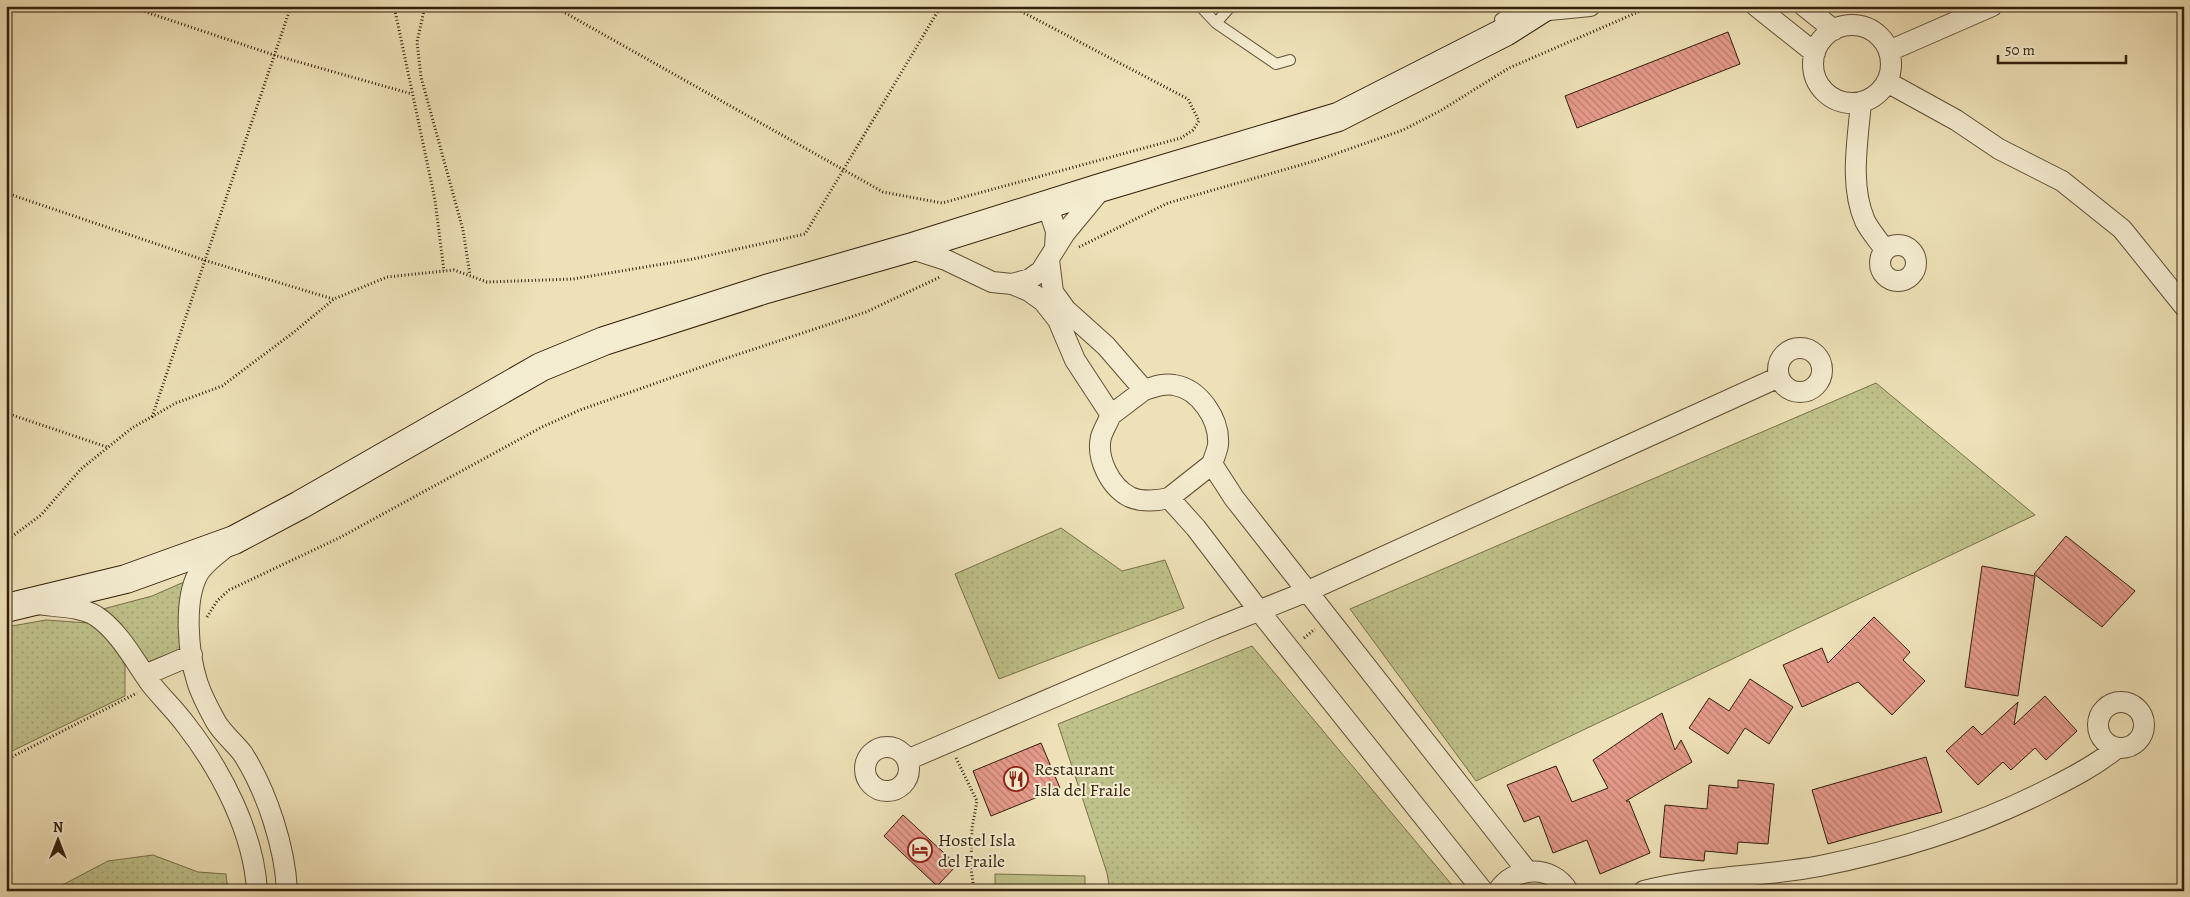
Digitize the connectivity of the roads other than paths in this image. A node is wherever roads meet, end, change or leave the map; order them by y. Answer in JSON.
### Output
{"nodes":[{"id":1,"x":1200,"y":6,"type":"edge"},
{"id":2,"x":1231,"y":6,"type":"edge"},
{"id":3,"x":1590,"y":6,"type":"edge"},
{"id":4,"x":1756,"y":6,"type":"edge"},
{"id":5,"x":1804,"y":6,"type":"edge"},
{"id":6,"x":1992,"y":6,"type":"edge"},
{"id":7,"x":1532,"y":8,"type":"edge"},
{"id":8,"x":1216,"y":23,"type":"junction"},
{"id":9,"x":1834,"y":30,"type":"junction"},
{"id":10,"x":1889,"y":51,"type":"junction"},
{"id":11,"x":1815,"y":53,"type":"junction"},
{"id":12,"x":1290,"y":60,"type":"dead end"},
{"id":13,"x":1445,"y":62,"type":"junction"},
{"id":14,"x":1887,"y":82,"type":"junction"},
{"id":15,"x":1862,"y":102,"type":"junction"},
{"id":16,"x":1103,"y":187,"type":"junction"},
{"id":17,"x":1047,"y":204,"type":"junction"},
{"id":18,"x":950,"y":234,"type":"junction"},
{"id":19,"x":908,"y":248,"type":"junction"},
{"id":20,"x":1885,"y":250,"type":"dead end"},
{"id":21,"x":1052,"y":254,"type":"junction"},
{"id":22,"x":969,"y":272,"type":"junction"},
{"id":23,"x":1012,"y":284,"type":"junction"},
{"id":24,"x":2184,"y":306,"type":"edge"},
{"id":25,"x":1779,"y":377,"type":"dead end"},
{"id":26,"x":1144,"y":390,"type":"junction"},
{"id":27,"x":1111,"y":415,"type":"junction"},
{"id":28,"x":1212,"y":464,"type":"junction"},
{"id":29,"x":1169,"y":498,"type":"junction"},
{"id":30,"x":234,"y":540,"type":"junction"},
{"id":31,"x":1308,"y":591,"type":"junction"},
{"id":32,"x":16,"y":605,"type":"edge"},
{"id":33,"x":1260,"y":612,"type":"junction"},
{"id":34,"x":192,"y":655,"type":"junction"},
{"id":35,"x":149,"y":680,"type":"junction"},
{"id":36,"x":2117,"y":748,"type":"dead end"},
{"id":37,"x":907,"y":760,"type":"dead end"},
{"id":38,"x":1526,"y":871,"type":"junction"},
{"id":39,"x":257,"y":891,"type":"edge"},
{"id":40,"x":287,"y":891,"type":"edge"},
{"id":41,"x":1483,"y":891,"type":"edge"},
{"id":42,"x":1498,"y":891,"type":"edge"},
{"id":43,"x":1568,"y":891,"type":"edge"},
{"id":44,"x":1644,"y":891,"type":"edge"}],
"edges":[{"from":1,"to":8,"type":"lane"},
{"from":2,"to":8,"type":"lane"},
{"from":3,"to":7,"type":"street"},
{"from":4,"to":11,"type":"street"},
{"from":5,"to":9,"type":"street"},
{"from":6,"to":10,"type":"street"},
{"from":7,"to":13,"type":"main road"},
{"from":7,"to":13,"type":"lane"},
{"from":8,"to":12,"type":"lane"},
{"from":9,"to":10,"type":"street"},
{"from":9,"to":11,"type":"street"},
{"from":10,"to":14,"type":"street"},
{"from":11,"to":15,"type":"street"},
{"from":13,"to":16,"type":"main road"},
{"from":14,"to":15,"type":"street"},
{"from":14,"to":24,"type":"street"},
{"from":15,"to":20,"type":"street"},
{"from":16,"to":17,"type":"main road"},
{"from":16,"to":21,"type":"street"},
{"from":17,"to":18,"type":"main road"},
{"from":17,"to":21,"type":"street"},
{"from":18,"to":19,"type":"main road"},
{"from":18,"to":22,"type":"street"},
{"from":19,"to":22,"type":"street"},
{"from":19,"to":30,"type":"main road"},
{"from":21,"to":23,"type":"street"},
{"from":21,"to":26,"type":"street"},
{"from":22,"to":23,"type":"street"},
{"from":23,"to":27,"type":"street"},
{"from":25,"to":31,"type":"street"},
{"from":26,"to":27,"type":"street"},
{"from":26,"to":28,"type":"street"},
{"from":27,"to":29,"type":"street"},
{"from":28,"to":29,"type":"street"},
{"from":28,"to":31,"type":"street"},
{"from":29,"to":33,"type":"street"},
{"from":30,"to":32,"type":"main road"},
{"from":30,"to":34,"type":"street"},
{"from":31,"to":33,"type":"street"},
{"from":31,"to":38,"type":"street"},
{"from":32,"to":35,"type":"street"},
{"from":33,"to":37,"type":"street"},
{"from":33,"to":41,"type":"street"},
{"from":34,"to":35,"type":"street"},
{"from":34,"to":40,"type":"street"},
{"from":35,"to":39,"type":"street"},
{"from":36,"to":44,"type":"street"},
{"from":38,"to":42,"type":"street"},
{"from":38,"to":43,"type":"street"}]}
